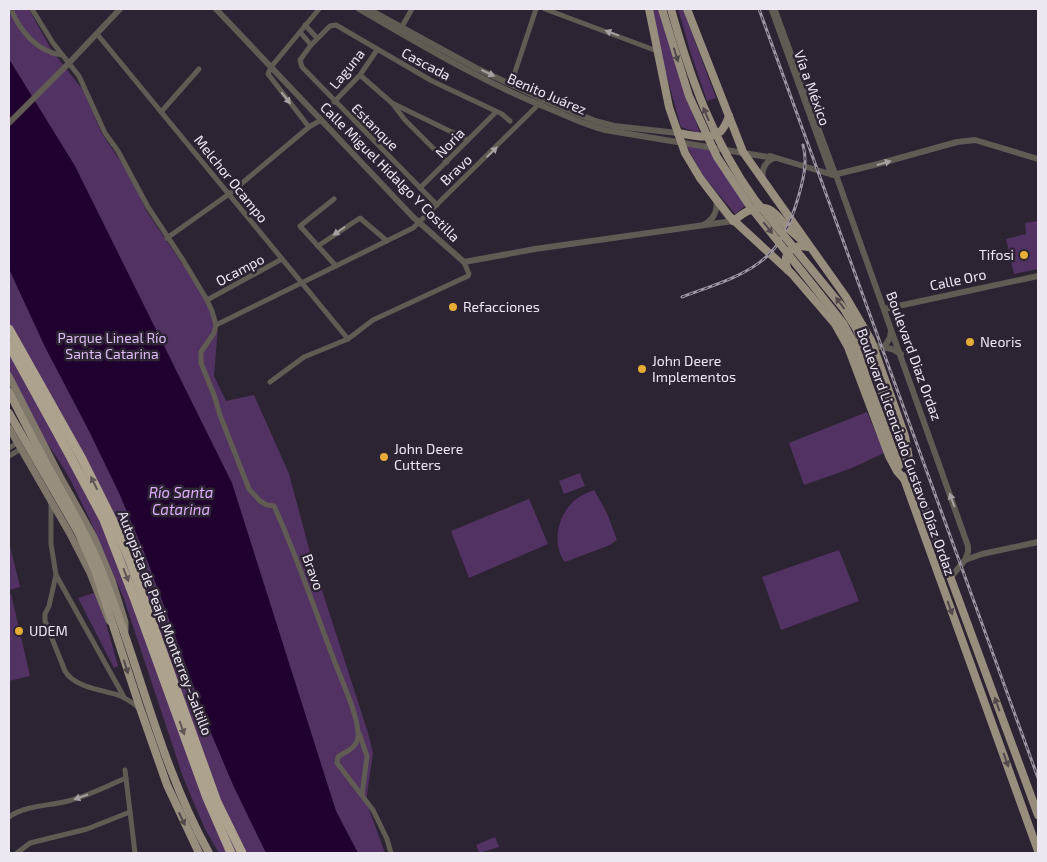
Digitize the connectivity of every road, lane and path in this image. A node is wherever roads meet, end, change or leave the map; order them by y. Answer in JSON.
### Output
{"nodes":[{"id":1,"x":11,"y":9,"type":"edge"},
{"id":2,"x":32,"y":9,"type":"edge"},
{"id":3,"x":120,"y":9,"type":"edge"},
{"id":4,"x":216,"y":9,"type":"edge"},
{"id":5,"x":319,"y":9,"type":"edge"},
{"id":6,"x":359,"y":9,"type":"edge"},
{"id":7,"x":368,"y":9,"type":"edge"},
{"id":8,"x":412,"y":9,"type":"edge"},
{"id":9,"x":536,"y":9,"type":"edge"},
{"id":10,"x":545,"y":9,"type":"edge"},
{"id":11,"x":649,"y":9,"type":"edge"},
{"id":12,"x":662,"y":9,"type":"edge"},
{"id":13,"x":671,"y":9,"type":"edge"},
{"id":14,"x":687,"y":9,"type":"edge"},
{"id":15,"x":771,"y":9,"type":"edge"},
{"id":16,"x":776,"y":9,"type":"edge"},
{"id":17,"x":779,"y":24,"type":"junction"},
{"id":18,"x":305,"y":25,"type":"junction"},
{"id":19,"x":400,"y":29,"type":"junction"},
{"id":20,"x":300,"y":32,"type":"junction"},
{"id":21,"x":97,"y":34,"type":"junction"},
{"id":22,"x":317,"y":38,"type":"junction"},
{"id":23,"x":311,"y":45,"type":"junction"},
{"id":24,"x":377,"y":50,"type":"junction"},
{"id":25,"x":657,"y":51,"type":"junction"},
{"id":26,"x":62,"y":55,"type":"junction"},
{"id":27,"x":69,"y":63,"type":"junction"},
{"id":28,"x":271,"y":67,"type":"junction"},
{"id":29,"x":199,"y":69,"type":"dead end"},
{"id":30,"x":360,"y":75,"type":"junction"},
{"id":31,"x":511,"y":84,"type":"junction"},
{"id":32,"x":716,"y":86,"type":"junction"},
{"id":33,"x":334,"y":102,"type":"junction"},
{"id":34,"x":541,"y":102,"type":"junction"},
{"id":35,"x":392,"y":103,"type":"junction"},
{"id":36,"x":161,"y":112,"type":"junction"},
{"id":37,"x":496,"y":113,"type":"junction"},
{"id":38,"x":729,"y":116,"type":"junction"},
{"id":39,"x":577,"y":117,"type":"junction"},
{"id":40,"x":321,"y":120,"type":"junction"},
{"id":41,"x":510,"y":122,"type":"dead end"},
{"id":42,"x":9,"y":123,"type":"edge"},
{"id":43,"x":309,"y":127,"type":"junction"},
{"id":44,"x":678,"y":133,"type":"junction"},
{"id":45,"x":468,"y":140,"type":"junction"},
{"id":46,"x":681,"y":142,"type":"junction"},
{"id":47,"x":744,"y":152,"type":"junction"},
{"id":48,"x":774,"y":158,"type":"junction"},
{"id":49,"x":1038,"y":159,"type":"edge"},
{"id":50,"x":447,"y":162,"type":"junction"},
{"id":51,"x":834,"y":175,"type":"junction"},
{"id":52,"x":763,"y":181,"type":"junction"},
{"id":53,"x":420,"y":188,"type":"junction"},
{"id":54,"x":229,"y":194,"type":"junction"},
{"id":55,"x":715,"y":198,"type":"junction"},
{"id":56,"x":334,"y":199,"type":"dead end"},
{"id":57,"x":437,"y":205,"type":"junction"},
{"id":58,"x":733,"y":221,"type":"junction"},
{"id":59,"x":420,"y":223,"type":"junction"},
{"id":60,"x":700,"y":226,"type":"junction"},
{"id":61,"x":167,"y":238,"type":"junction"},
{"id":62,"x":387,"y":241,"type":"junction"},
{"id":63,"x":318,"y":246,"type":"junction"},
{"id":64,"x":811,"y":248,"type":"junction"},
{"id":65,"x":282,"y":260,"type":"junction"},
{"id":66,"x":464,"y":262,"type":"junction"},
{"id":67,"x":336,"y":266,"type":"junction"},
{"id":68,"x":792,"y":274,"type":"junction"},
{"id":69,"x":1038,"y":276,"type":"edge"},
{"id":70,"x":302,"y":283,"type":"junction"},
{"id":71,"x":207,"y":300,"type":"junction"},
{"id":72,"x":884,"y":309,"type":"junction"},
{"id":73,"x":216,"y":325,"type":"junction"},
{"id":74,"x":890,"y":326,"type":"junction"},
{"id":75,"x":9,"y":329,"type":"edge"},
{"id":76,"x":348,"y":339,"type":"junction"},
{"id":77,"x":870,"y":340,"type":"junction"},
{"id":78,"x":9,"y":345,"type":"edge"},
{"id":79,"x":884,"y":347,"type":"junction"},
{"id":80,"x":901,"y":354,"type":"junction"},
{"id":81,"x":9,"y":376,"type":"edge"},
{"id":82,"x":270,"y":382,"type":"dead end"},
{"id":83,"x":9,"y":392,"type":"edge"},
{"id":84,"x":9,"y":413,"type":"edge"},
{"id":85,"x":9,"y":428,"type":"edge"},
{"id":86,"x":19,"y":446,"type":"junction"},
{"id":87,"x":9,"y":448,"type":"edge"},
{"id":88,"x":9,"y":456,"type":"edge"},
{"id":89,"x":911,"y":470,"type":"junction"},
{"id":90,"x":904,"y":479,"type":"junction"},
{"id":91,"x":51,"y":500,"type":"junction"},
{"id":92,"x":1038,"y":542,"type":"edge"},
{"id":93,"x":968,"y":546,"type":"junction"},
{"id":94,"x":982,"y":554,"type":"junction"},
{"id":95,"x":965,"y":560,"type":"junction"},
{"id":96,"x":56,"y":575,"type":"junction"},
{"id":97,"x":951,"y":577,"type":"junction"},
{"id":98,"x":116,"y":620,"type":"junction"},
{"id":99,"x":125,"y":633,"type":"junction"},
{"id":100,"x":117,"y":638,"type":"junction"},
{"id":101,"x":125,"y":698,"type":"junction"},
{"id":102,"x":140,"y":708,"type":"junction"},
{"id":103,"x":358,"y":730,"type":"junction"},
{"id":104,"x":125,"y":770,"type":"dead end"},
{"id":105,"x":126,"y":778,"type":"junction"},
{"id":106,"x":362,"y":795,"type":"junction"},
{"id":107,"x":130,"y":812,"type":"junction"},
{"id":108,"x":1038,"y":815,"type":"edge"},
{"id":109,"x":9,"y":817,"type":"edge"},
{"id":110,"x":1038,"y":851,"type":"edge"},
{"id":111,"x":17,"y":853,"type":"edge"},
{"id":112,"x":135,"y":853,"type":"edge"},
{"id":113,"x":199,"y":853,"type":"edge"},
{"id":114,"x":209,"y":853,"type":"edge"},
{"id":115,"x":231,"y":853,"type":"edge"},
{"id":116,"x":242,"y":853,"type":"edge"},
{"id":117,"x":391,"y":853,"type":"edge"}],
"edges":[{"from":1,"to":26,"type":"street"},
{"from":2,"to":26,"type":"street"},
{"from":3,"to":21,"type":"street"},
{"from":4,"to":28,"type":"street","name":"Calle Miguel Hidalgo Y Costilla"},
{"from":5,"to":18,"type":"street"},
{"from":6,"to":19,"type":"street","name":"Benito Juárez"},
{"from":7,"to":19,"type":"street","name":"Benito Juárez"},
{"from":8,"to":19,"type":"street"},
{"from":9,"to":31,"type":"street"},
{"from":25,"to":10,"type":"street","one_way":true},
{"from":11,"to":25,"type":"main road"},
{"from":12,"to":90,"type":"main road","name":"Boulevard Licenciado Gustavo Díaz Ordaz","one_way":true,"bridge":true},
{"from":89,"to":13,"type":"main road","name":"Boulevard Licenciado Gustavo Díaz Ordaz","one_way":true,"bridge":true},
{"from":14,"to":32,"type":"main road"},
{"from":15,"to":17,"type":"street"},
{"from":16,"to":17,"type":"street"},
{"from":17,"to":51,"type":"street"},
{"from":18,"to":20,"type":"street"},
{"from":18,"to":22,"type":"street"},
{"from":19,"to":31,"type":"street","name":"Benito Juárez","one_way":true},
{"from":19,"to":34,"type":"street","name":"Benito Juárez"},
{"from":20,"to":23,"type":"street"},
{"from":20,"to":28,"type":"street"},
{"from":21,"to":27,"type":"street"},
{"from":21,"to":36,"type":"street","name":"Melchor Ocampo"},
{"from":22,"to":23,"type":"street"},
{"from":22,"to":24,"type":"street","name":"Cascada"},
{"from":23,"to":33,"type":"street","name":"Estanque"},
{"from":24,"to":30,"type":"street","name":"Laguna"},
{"from":24,"to":37,"type":"street","name":"Cascada"},
{"from":25,"to":44,"type":"main road"},
{"from":26,"to":27,"type":"street"},
{"from":27,"to":42,"type":"street"},
{"from":27,"to":61,"type":"street"},
{"from":28,"to":40,"type":"street","name":"Calle Miguel Hidalgo Y Costilla"},
{"from":28,"to":43,"type":"street","one_way":true},
{"from":29,"to":36,"type":"street"},
{"from":30,"to":33,"type":"street","name":"Laguna"},
{"from":30,"to":35,"type":"street"},
{"from":31,"to":34,"type":"street","name":"Benito Juárez"},
{"from":32,"to":38,"type":"main road"},
{"from":32,"to":48,"type":"street"},
{"from":33,"to":53,"type":"street","name":"Estanque"},
{"from":34,"to":39,"type":"street","name":"Benito Juárez"},
{"from":57,"to":34,"type":"street","name":"Bravo","one_way":true},
{"from":35,"to":45,"type":"street"},
{"from":35,"to":50,"type":"street"},
{"from":36,"to":54,"type":"street","name":"Melchor Ocampo"},
{"from":37,"to":41,"type":"street","name":"Cascada"},
{"from":37,"to":45,"type":"street","name":"Noria"},
{"from":38,"to":44,"type":"main road"},
{"from":38,"to":47,"type":"main road"},
{"from":39,"to":44,"type":"street","name":"Benito Juárez"},
{"from":39,"to":46,"type":"street","name":"Benito Juárez"},
{"from":40,"to":43,"type":"street"},
{"from":40,"to":59,"type":"street","name":"Calle Miguel Hidalgo Y Costilla"},
{"from":43,"to":54,"type":"street"},
{"from":44,"to":46,"type":"main road"},
{"from":45,"to":50,"type":"street","name":"Noria"},
{"from":46,"to":47,"type":"street","name":"Benito Juárez"},
{"from":46,"to":55,"type":"main road"},
{"from":47,"to":48,"type":"street","name":"Benito Juárez"},
{"from":47,"to":52,"type":"main road"},
{"from":48,"to":51,"type":"street"},
{"from":48,"to":52,"type":"street"},
{"from":51,"to":49,"type":"street","one_way":true},
{"from":50,"to":53,"type":"street","name":"Noria"},
{"from":51,"to":72,"type":"street","name":"Boulevard Diaz Ordaz"},
{"from":52,"to":64,"type":"main road"},
{"from":53,"to":57,"type":"street","name":"Estanque"},
{"from":54,"to":61,"type":"street"},
{"from":54,"to":65,"type":"street","name":"Melchor Ocampo"},
{"from":55,"to":58,"type":"main road"},
{"from":55,"to":60,"type":"street"},
{"from":56,"to":63,"type":"street"},
{"from":57,"to":59,"type":"street","name":"Bravo"},
{"from":58,"to":60,"type":"street"},
{"from":58,"to":64,"type":"main road"},
{"from":58,"to":68,"type":"main road"},
{"from":59,"to":62,"type":"street","name":"Bravo"},
{"from":59,"to":66,"type":"street","name":"Calle Miguel Hidalgo Y Costilla"},
{"from":60,"to":66,"type":"street"},
{"from":61,"to":71,"type":"street"},
{"from":62,"to":63,"type":"street","one_way":true},
{"from":62,"to":67,"type":"street","name":"Bravo"},
{"from":63,"to":67,"type":"street"},
{"from":64,"to":68,"type":"main road"},
{"from":64,"to":77,"type":"main road"},
{"from":65,"to":70,"type":"street","name":"Melchor Ocampo"},
{"from":65,"to":71,"type":"street","name":"Ocampo"},
{"from":66,"to":76,"type":"street"},
{"from":67,"to":70,"type":"street","name":"Bravo"},
{"from":68,"to":90,"type":"main road"},
{"from":69,"to":72,"type":"street","name":"Calle Oro"},
{"from":70,"to":73,"type":"street","name":"Bravo"},
{"from":70,"to":76,"type":"street","name":"Melchor Ocampo"},
{"from":71,"to":73,"type":"street"},
{"from":72,"to":74,"type":"street","name":"Boulevard Diaz Ordaz"},
{"from":73,"to":103,"type":"street","name":"Bravo"},
{"from":74,"to":79,"type":"street"},
{"from":74,"to":80,"type":"street","name":"Boulevard Diaz Ordaz"},
{"from":116,"to":75,"type":"highway","name":"Autopista de Peaje Monterrey-Saltillo","one_way":true},
{"from":76,"to":82,"type":"street"},
{"from":77,"to":79,"type":"street"},
{"from":77,"to":89,"type":"main road"},
{"from":78,"to":115,"type":"highway","name":"Autopista de Peaje Monterrey-Saltillo","one_way":true},
{"from":79,"to":80,"type":"street"},
{"from":93,"to":80,"type":"street","name":"Boulevard Diaz Ordaz","one_way":true},
{"from":81,"to":99,"type":"main road"},
{"from":83,"to":98,"type":"main road"},
{"from":84,"to":98,"type":"main road"},
{"from":85,"to":86,"type":"main road"},
{"from":86,"to":87,"type":"street"},
{"from":86,"to":88,"type":"street"},
{"from":86,"to":91,"type":"main road"},
{"from":89,"to":97,"type":"main road","name":"Boulevard Licenciado Gustavo Díaz Ordaz"},
{"from":90,"to":110,"type":"main road","name":"Boulevard Licenciado Gustavo Díaz Ordaz","one_way":true},
{"from":91,"to":96,"type":"street"},
{"from":91,"to":100,"type":"main road"},
{"from":92,"to":94,"type":"street"},
{"from":93,"to":94,"type":"street"},
{"from":93,"to":95,"type":"street"},
{"from":94,"to":95,"type":"street"},
{"from":95,"to":97,"type":"street"},
{"from":96,"to":101,"type":"street"},
{"from":96,"to":101,"type":"street"},
{"from":108,"to":97,"type":"main road","name":"Boulevard Licenciado Gustavo Díaz Ordaz","one_way":true},
{"from":98,"to":99,"type":"main road"},
{"from":98,"to":100,"type":"main road"},
{"from":99,"to":114,"type":"main road"},
{"from":100,"to":102,"type":"main road","one_way":true},
{"from":101,"to":102,"type":"street"},
{"from":102,"to":113,"type":"main road","one_way":true},
{"from":103,"to":106,"type":"street","name":"Bravo"},
{"from":103,"to":106,"type":"street"},
{"from":104,"to":105,"type":"street"},
{"from":105,"to":107,"type":"street"},
{"from":105,"to":109,"type":"street","one_way":true},
{"from":106,"to":117,"type":"street"},
{"from":107,"to":111,"type":"street"},
{"from":107,"to":112,"type":"street"}]}
